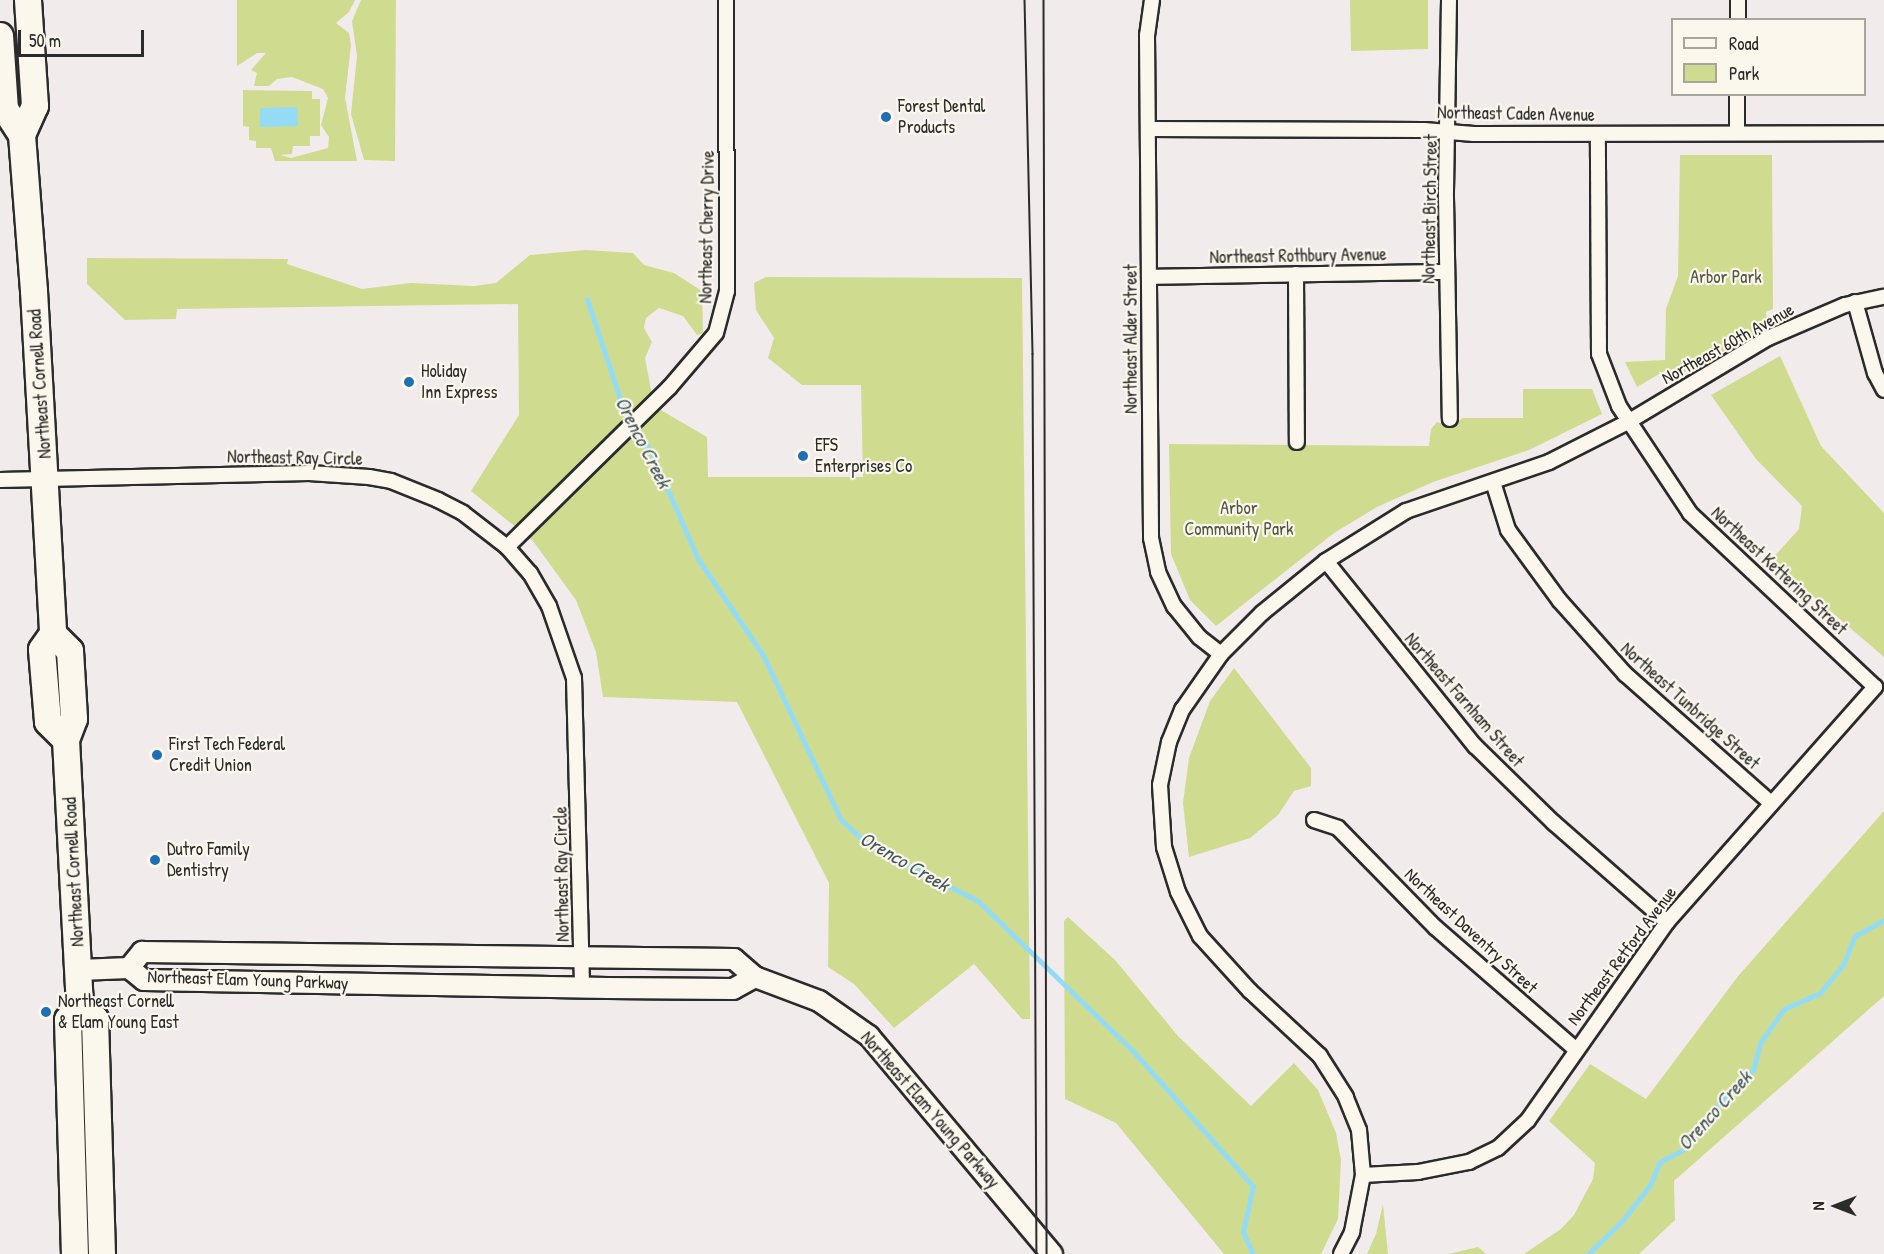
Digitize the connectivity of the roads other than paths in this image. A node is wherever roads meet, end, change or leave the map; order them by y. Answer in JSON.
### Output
{"nodes":[{"id":1,"x":28,"y":0,"type":"edge"},
{"id":2,"x":726,"y":0,"type":"edge"},
{"id":3,"x":1152,"y":0,"type":"edge"},
{"id":4,"x":1449,"y":0,"type":"edge"},
{"id":5,"x":1738,"y":0,"type":"edge"},
{"id":6,"x":1738,"y":18,"type":"edge"},
{"id":7,"x":0,"y":36,"type":"edge"},
{"id":8,"x":1737,"y":96,"type":"edge"},
{"id":9,"x":1148,"y":129,"type":"junction"},
{"id":10,"x":1449,"y":132,"type":"junction"},
{"id":11,"x":1884,"y":133,"type":"edge"},
{"id":12,"x":1598,"y":134,"type":"junction"},
{"id":13,"x":1737,"y":134,"type":"junction"},
{"id":14,"x":22,"y":135,"type":"junction"},
{"id":15,"x":1447,"y":272,"type":"junction"},
{"id":16,"x":1296,"y":274,"type":"junction"},
{"id":17,"x":1149,"y":277,"type":"junction"},
{"id":18,"x":1884,"y":297,"type":"edge"},
{"id":19,"x":1855,"y":302,"type":"junction"},
{"id":20,"x":1884,"y":390,"type":"edge"},
{"id":21,"x":1450,"y":419,"type":"dead end"},
{"id":22,"x":1628,"y":422,"type":"junction"},
{"id":23,"x":1297,"y":442,"type":"dead end"},
{"id":24,"x":46,"y":478,"type":"junction"},
{"id":25,"x":0,"y":480,"type":"edge"},
{"id":26,"x":1493,"y":482,"type":"junction"},
{"id":27,"x":507,"y":547,"type":"junction"},
{"id":28,"x":1326,"y":561,"type":"junction"},
{"id":29,"x":1221,"y":654,"type":"junction"},
{"id":30,"x":1875,"y":687,"type":"joint"},
{"id":31,"x":1771,"y":803,"type":"junction"},
{"id":32,"x":1314,"y":820,"type":"dead end"},
{"id":33,"x":1667,"y":922,"type":"junction"},
{"id":34,"x":581,"y":958,"type":"junction"},
{"id":35,"x":129,"y":968,"type":"junction"},
{"id":36,"x":79,"y":970,"type":"junction"},
{"id":37,"x":755,"y":977,"type":"junction"},
{"id":38,"x":582,"y":988,"type":"junction"},
{"id":39,"x":80,"y":1004,"type":"junction"},
{"id":40,"x":1575,"y":1049,"type":"junction"},
{"id":41,"x":1363,"y":1175,"type":"junction"},
{"id":42,"x":75,"y":1254,"type":"edge"},
{"id":43,"x":102,"y":1254,"type":"edge"},
{"id":44,"x":1052,"y":1254,"type":"edge"},
{"id":45,"x":1341,"y":1254,"type":"edge"}],
"edges":[{"from":1,"to":14,"type":"highway","name":"Northeast Cornell Road"},
{"from":2,"to":27,"type":"street","name":"Northeast Cherry Drive"},
{"from":3,"to":9,"type":"street","name":"Northeast Alder Street"},
{"from":4,"to":10,"type":"street","name":"Northeast Birch Street"},
{"from":5,"to":6,"type":"street"},
{"from":7,"to":14,"type":"highway","name":"Northeast Cornell Road"},
{"from":8,"to":13,"type":"street"},
{"from":9,"to":10,"type":"street","name":"Northeast Caden Avenue"},
{"from":9,"to":17,"type":"street","name":"Northeast Alder Street"},
{"from":10,"to":12,"type":"street","name":"Northeast Caden Avenue"},
{"from":10,"to":15,"type":"street","name":"Northeast Birch Street"},
{"from":11,"to":13,"type":"street","name":"Northeast Caden Avenue"},
{"from":12,"to":13,"type":"street","name":"Northeast Caden Avenue"},
{"from":12,"to":22,"type":"street","name":"Northeast Kettering Street"},
{"from":14,"to":24,"type":"highway","name":"Northeast Cornell Road"},
{"from":15,"to":16,"type":"street","name":"Northeast Rothbury Avenue"},
{"from":15,"to":21,"type":"street","name":"Northeast Birch Street"},
{"from":16,"to":17,"type":"street","name":"Northeast Rothbury Avenue"},
{"from":16,"to":23,"type":"street"},
{"from":17,"to":29,"type":"street","name":"Northeast Alder Street"},
{"from":18,"to":19,"type":"street","name":"Northeast 60th Avenue"},
{"from":19,"to":20,"type":"street"},
{"from":19,"to":22,"type":"street","name":"Northeast 60th Avenue"},
{"from":22,"to":26,"type":"street","name":"Northeast 60th Avenue"},
{"from":22,"to":30,"type":"street","name":"Northeast Kettering Street"},
{"from":24,"to":25,"type":"street","name":"Northeast Ray Circle"},
{"from":24,"to":27,"type":"street","name":"Northeast Ray Circle"},
{"from":24,"to":36,"type":"highway","name":"Northeast Cornell Road"},
{"from":26,"to":28,"type":"street","name":"Northeast 60th Avenue"},
{"from":26,"to":31,"type":"street","name":"Northeast Tunbridge Street"},
{"from":27,"to":34,"type":"street","name":"Northeast Ray Circle"},
{"from":28,"to":29,"type":"street","name":"Northeast 60th Avenue"},
{"from":28,"to":33,"type":"street","name":"Northeast Farnham Street"},
{"from":29,"to":41,"type":"street","name":"Northeast 60th Avenue"},
{"from":30,"to":31,"type":"street","name":"Northeast Retford Avenue"},
{"from":31,"to":33,"type":"street","name":"Northeast Retford Avenue"},
{"from":32,"to":40,"type":"street","name":"Northeast Daventry Street"},
{"from":33,"to":40,"type":"street","name":"Northeast Retford Avenue"},
{"from":34,"to":35,"type":"street","name":"Northeast Elam Young Parkway"},
{"from":34,"to":37,"type":"street","name":"Northeast Elam Young Parkway"},
{"from":34,"to":38,"type":"street","name":"Northeast Ray Circle"},
{"from":35,"to":36,"type":"street"},
{"from":35,"to":38,"type":"street","name":"Northeast Elam Young Parkway"},
{"from":36,"to":39,"type":"highway","name":"Northeast Cornell Road"},
{"from":37,"to":38,"type":"street","name":"Northeast Elam Young Parkway"},
{"from":37,"to":44,"type":"street","name":"Northeast Elam Young Parkway"},
{"from":39,"to":42,"type":"highway","name":"Northeast Cornell Road"},
{"from":39,"to":43,"type":"highway"},
{"from":40,"to":41,"type":"street","name":"Northeast Retford Avenue"},
{"from":41,"to":45,"type":"street","name":"Northeast 60th Avenue"}]}
